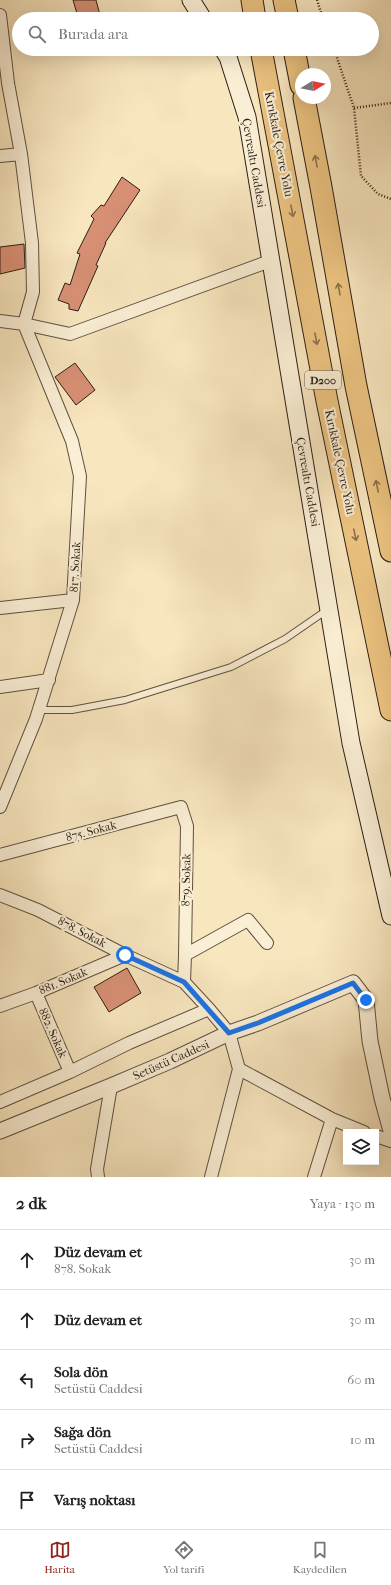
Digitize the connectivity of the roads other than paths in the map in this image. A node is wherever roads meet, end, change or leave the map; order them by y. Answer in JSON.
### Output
{"nodes":[{"id":1,"x":191,"y":0,"type":"edge"},
{"id":2,"x":252,"y":0,"type":"edge"},
{"id":3,"x":284,"y":0,"type":"edge"},
{"id":4,"x":199,"y":12,"type":"edge"},
{"id":5,"x":254,"y":12,"type":"edge"},
{"id":6,"x":287,"y":12,"type":"edge"},
{"id":7,"x":0,"y":15,"type":"edge"},
{"id":8,"x":227,"y":56,"type":"edge"},
{"id":9,"x":262,"y":56,"type":"edge"},
{"id":10,"x":295,"y":56,"type":"edge"},
{"id":11,"x":298,"y":68,"type":"edge"},
{"id":12,"x":305,"y":104,"type":"edge"},
{"id":13,"x":20,"y":154,"type":"junction"},
{"id":14,"x":0,"y":156,"type":"edge"},
{"id":15,"x":270,"y":261,"type":"junction"},
{"id":16,"x":0,"y":321,"type":"edge"},
{"id":17,"x":24,"y":324,"type":"junction"},
{"id":18,"x":391,"y":551,"type":"edge"},
{"id":19,"x":73,"y":600,"type":"junction"},
{"id":20,"x":0,"y":608,"type":"edge"},
{"id":21,"x":329,"y":608,"type":"junction"},
{"id":22,"x":49,"y":680,"type":"junction"},
{"id":23,"x":0,"y":687,"type":"edge"},
{"id":24,"x":38,"y":710,"type":"junction"},
{"id":25,"x":391,"y":710,"type":"edge"},
{"id":26,"x":0,"y":807,"type":"edge"},
{"id":27,"x":182,"y":807,"type":"joint"},
{"id":28,"x":0,"y":855,"type":"edge"},
{"id":29,"x":0,"y":895,"type":"edge"},
{"id":30,"x":391,"y":916,"type":"edge"},
{"id":31,"x":267,"y":943,"type":"dead end"},
{"id":32,"x":125,"y":955,"type":"junction"},
{"id":33,"x":185,"y":955,"type":"junction"},
{"id":34,"x":184,"y":982,"type":"junction"},
{"id":35,"x":36,"y":993,"type":"junction"},
{"id":36,"x":0,"y":1006,"type":"edge"},
{"id":37,"x":209,"y":1009,"type":"junction"},
{"id":38,"x":229,"y":1033,"type":"junction"},
{"id":39,"x":239,"y":1069,"type":"junction"},
{"id":40,"x":70,"y":1072,"type":"junction"},
{"id":41,"x":111,"y":1086,"type":"junction"},
{"id":42,"x":0,"y":1102,"type":"edge"},
{"id":43,"x":332,"y":1119,"type":"junction"},
{"id":44,"x":357,"y":1129,"type":"edge"},
{"id":45,"x":0,"y":1131,"type":"edge"},
{"id":46,"x":391,"y":1131,"type":"edge"},
{"id":47,"x":379,"y":1137,"type":"edge"},
{"id":48,"x":391,"y":1140,"type":"edge"},
{"id":49,"x":98,"y":1177,"type":"edge"},
{"id":50,"x":211,"y":1177,"type":"edge"},
{"id":51,"x":314,"y":1177,"type":"edge"}],
"edges":[{"from":1,"to":4,"type":"main road"},
{"from":2,"to":5,"type":"highway"},
{"from":3,"to":6,"type":"highway"},
{"from":7,"to":13,"type":"street"},
{"from":8,"to":15,"type":"main road","name":"Çevrealtı Caddesi"},
{"from":9,"to":25,"type":"highway","name":"Kırıkkale Çevre Yolu","number":"D200","one_way":true},
{"from":10,"to":11,"type":"highway"},
{"from":18,"to":12,"type":"highway","number":"D200","one_way":true},
{"from":13,"to":14,"type":"street"},
{"from":13,"to":17,"type":"street"},
{"from":15,"to":17,"type":"street"},
{"from":15,"to":21,"type":"main road","name":"Çevrealtı Caddesi"},
{"from":16,"to":17,"type":"street"},
{"from":17,"to":19,"type":"street","name":"817. Sokak"},
{"from":19,"to":20,"type":"street"},
{"from":19,"to":22,"type":"street","name":"817. Sokak"},
{"from":21,"to":24,"type":"lane"},
{"from":21,"to":30,"type":"main road","name":"Çevrealtı Caddesi"},
{"from":22,"to":23,"type":"street"},
{"from":22,"to":24,"type":"street","name":"817. Sokak"},
{"from":24,"to":26,"type":"street","name":"817. Sokak"},
{"from":27,"to":28,"type":"street","name":"875. Sokak"},
{"from":27,"to":33,"type":"street","name":"879. Sokak"},
{"from":29,"to":32,"type":"street","name":"878. Sokak"},
{"from":31,"to":33,"type":"street"},
{"from":32,"to":34,"type":"street","name":"878. Sokak"},
{"from":32,"to":35,"type":"street","name":"881. Sokak"},
{"from":33,"to":34,"type":"street","name":"879. Sokak"},
{"from":34,"to":37,"type":"street"},
{"from":35,"to":36,"type":"street","name":"881. Sokak"},
{"from":35,"to":40,"type":"street","name":"882. Sokak"},
{"from":37,"to":38,"type":"street"},
{"from":37,"to":40,"type":"street"},
{"from":38,"to":39,"type":"street"},
{"from":38,"to":41,"type":"street","name":"Setüstü Caddesi"},
{"from":38,"to":46,"type":"street","name":"Setüstü Caddesi"},
{"from":39,"to":43,"type":"street"},
{"from":39,"to":50,"type":"street"},
{"from":40,"to":42,"type":"street"},
{"from":41,"to":45,"type":"street","name":"Setüstü Caddesi"},
{"from":41,"to":49,"type":"street"},
{"from":43,"to":44,"type":"street"},
{"from":43,"to":51,"type":"street"},
{"from":47,"to":48,"type":"street"}]}
